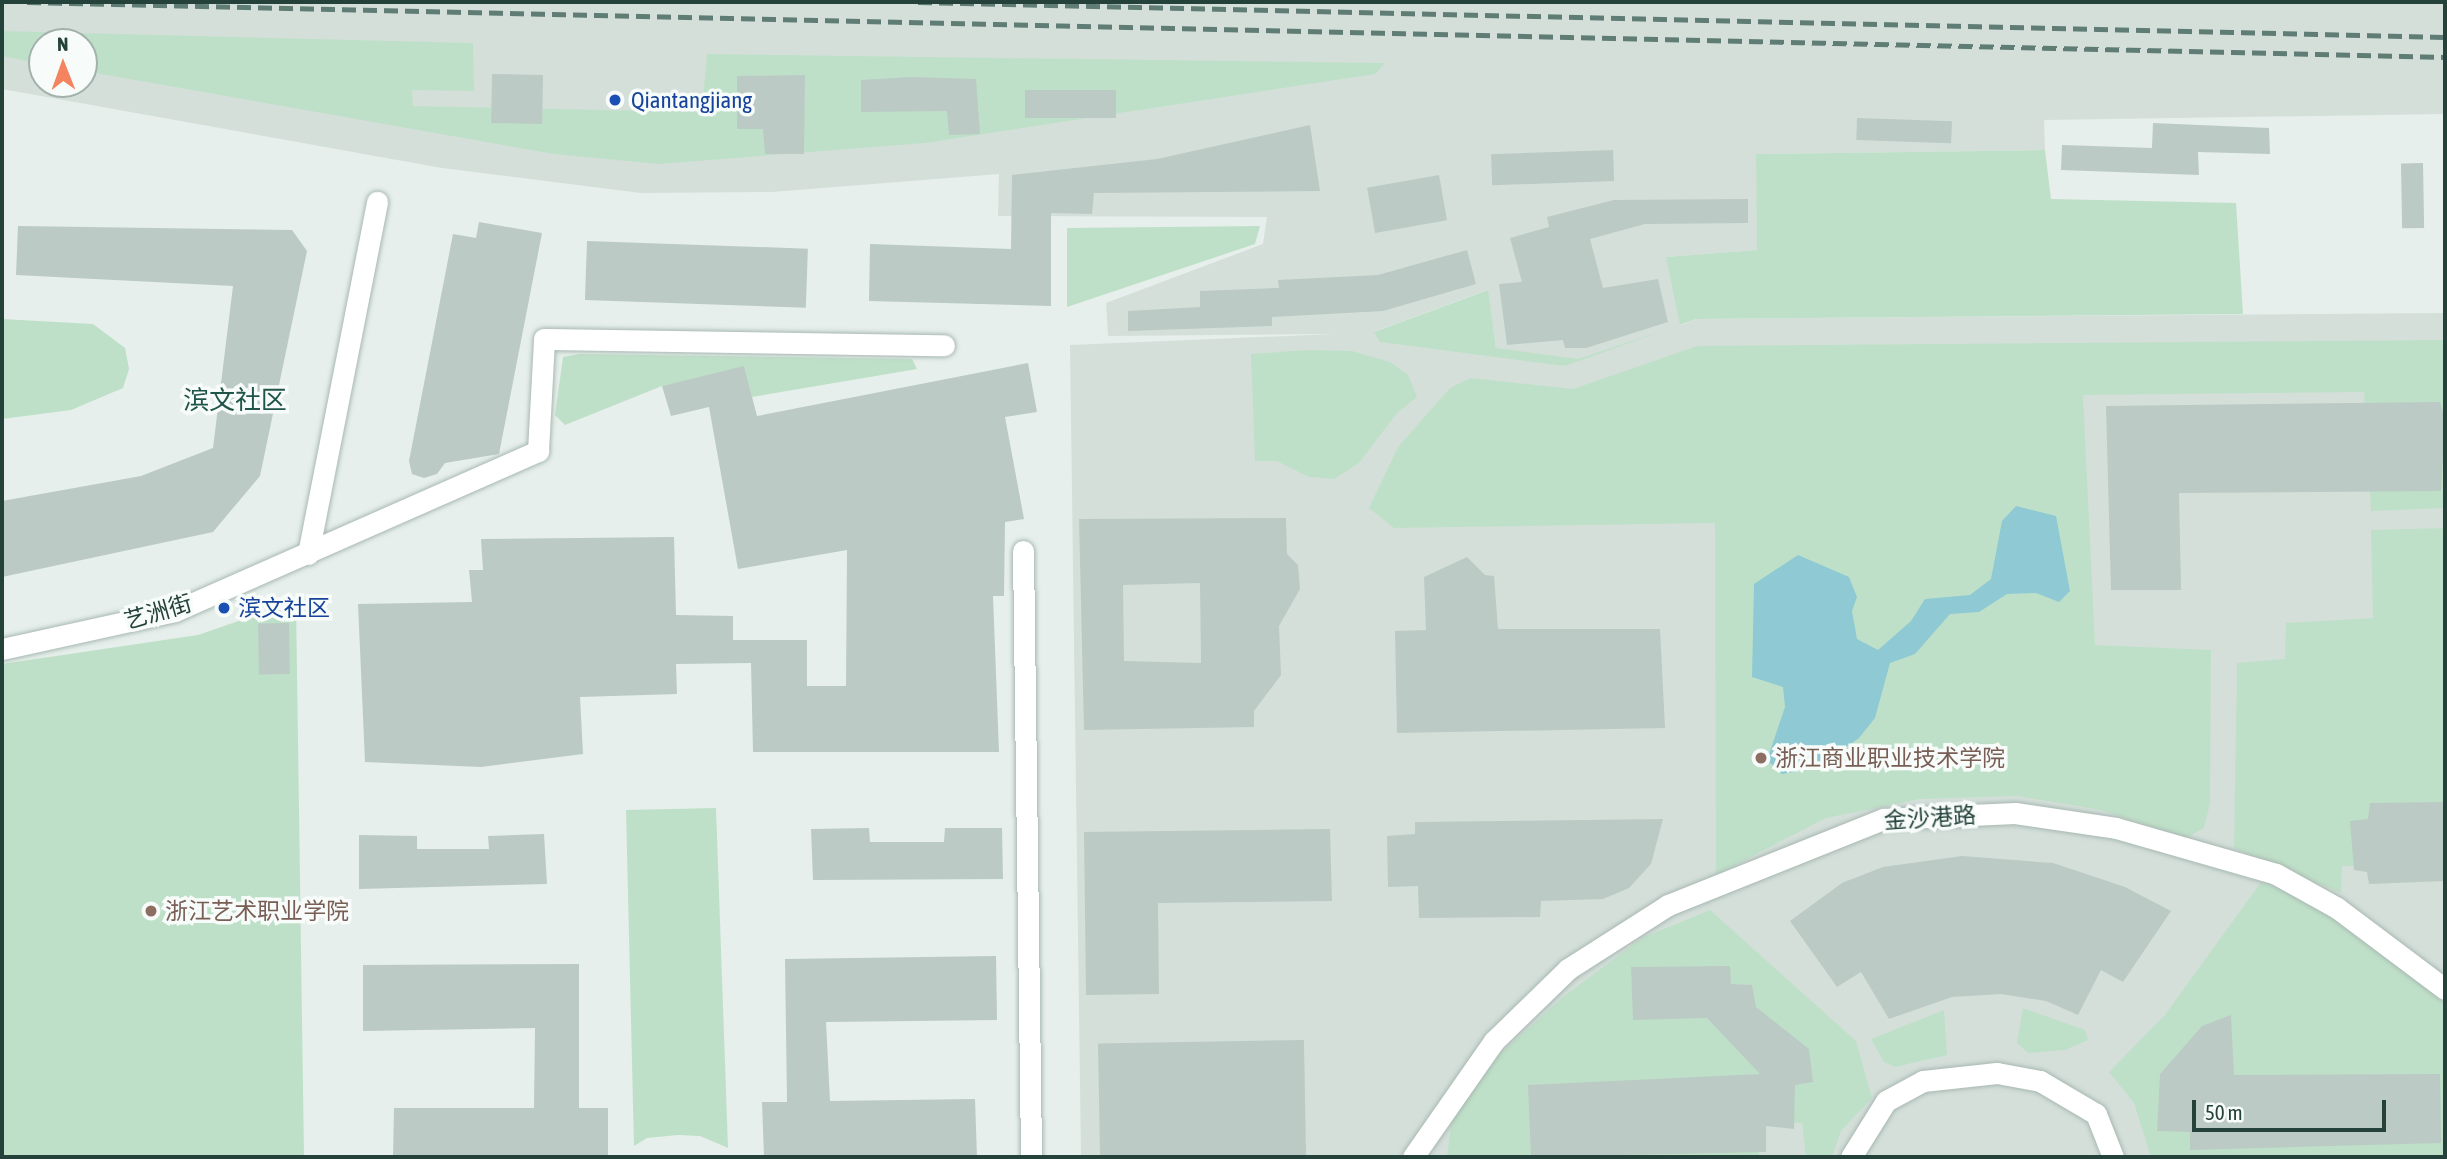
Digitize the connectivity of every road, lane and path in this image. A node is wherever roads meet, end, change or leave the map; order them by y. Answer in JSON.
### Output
{"nodes":[{"id":1,"x":377,"y":202,"type":"dead end"},
{"id":2,"x":944,"y":345,"type":"dead end"},
{"id":3,"x":1023,"y":551,"type":"dead end"},
{"id":4,"x":308,"y":554,"type":"junction"},
{"id":5,"x":2,"y":649,"type":"edge"},
{"id":6,"x":2445,"y":989,"type":"edge"},
{"id":7,"x":1031,"y":1157,"type":"edge"},
{"id":8,"x":1413,"y":1157,"type":"edge"},
{"id":9,"x":1851,"y":1157,"type":"edge"},
{"id":10,"x":2113,"y":1157,"type":"edge"}],
"edges":[{"from":1,"to":4,"type":"street"},
{"from":2,"to":4,"type":"street","name":"艺洲街"},
{"from":3,"to":7,"type":"street"},
{"from":4,"to":5,"type":"street","name":"艺洲街"},
{"from":6,"to":8,"type":"street","name":"金沙港路"},
{"from":9,"to":10,"type":"street"}]}
